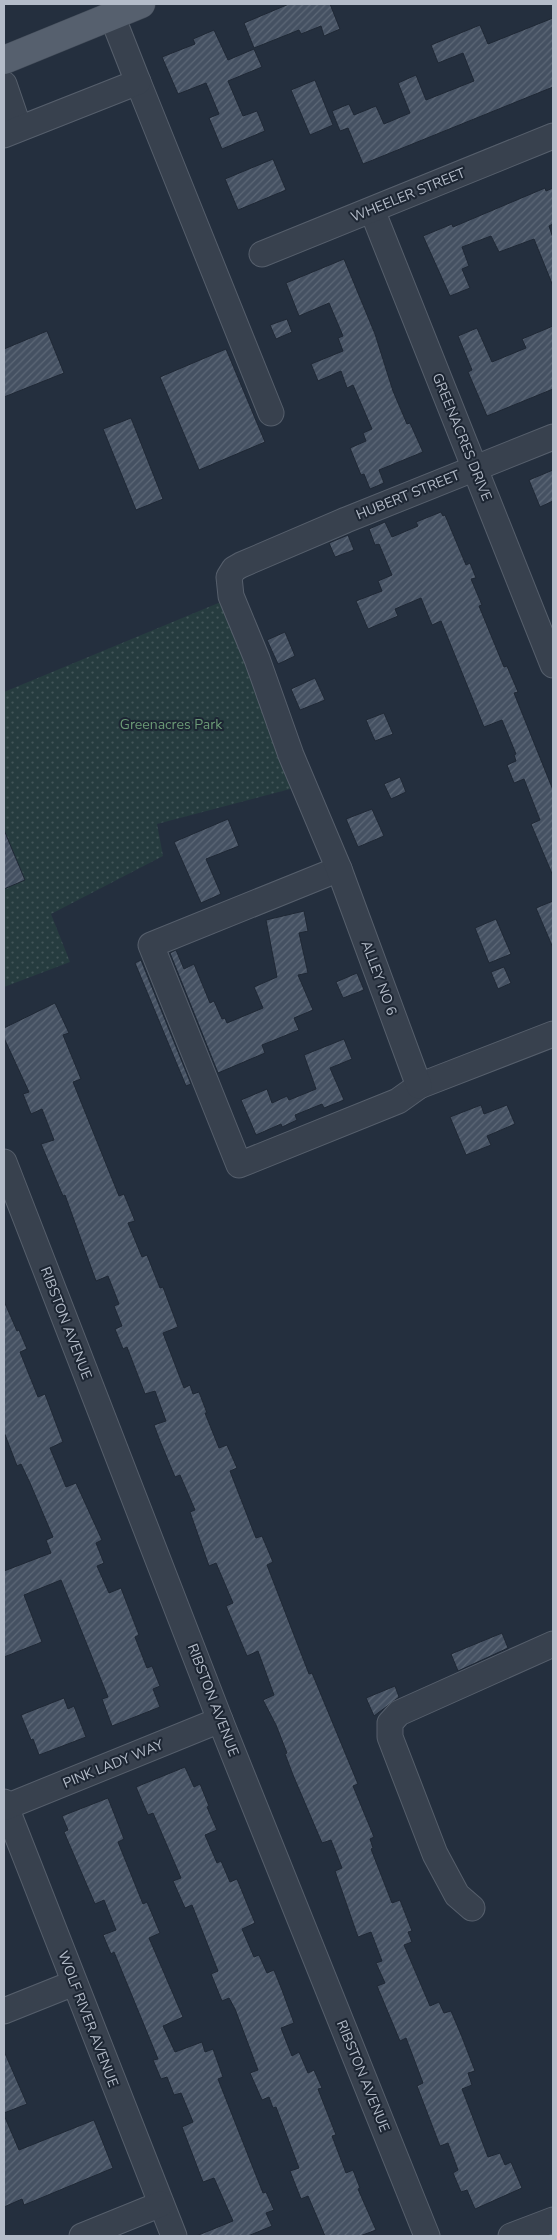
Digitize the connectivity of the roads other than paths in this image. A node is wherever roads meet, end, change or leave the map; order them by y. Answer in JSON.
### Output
{"nodes":[{"id":1,"x":141,"y":4,"type":"edge"},
{"id":2,"x":112,"y":16,"type":"junction"},
{"id":3,"x":4,"y":60,"type":"edge"},
{"id":4,"x":138,"y":82,"type":"junction"},
{"id":5,"x":4,"y":84,"type":"edge"},
{"id":6,"x":12,"y":132,"type":"edge"},
{"id":7,"x":553,"y":136,"type":"edge"},
{"id":8,"x":372,"y":210,"type":"junction"},
{"id":9,"x":262,"y":254,"type":"dead end"},
{"id":10,"x":271,"y":413,"type":"dead end"},
{"id":11,"x":553,"y":437,"type":"edge"},
{"id":12,"x":475,"y":468,"type":"junction"},
{"id":13,"x":553,"y":665,"type":"edge"},
{"id":14,"x":339,"y":869,"type":"junction"},
{"id":15,"x":553,"y":1034,"type":"edge"},
{"id":16,"x":420,"y":1086,"type":"junction"},
{"id":17,"x":4,"y":1162,"type":"edge"},
{"id":18,"x":553,"y":1644,"type":"edge"},
{"id":19,"x":220,"y":1720,"type":"junction"},
{"id":20,"x":5,"y":1804,"type":"edge"},
{"id":21,"x":472,"y":1908,"type":"dead end"},
{"id":22,"x":74,"y":1982,"type":"junction"},
{"id":23,"x":4,"y":2011,"type":"edge"},
{"id":24,"x":161,"y":2204,"type":"junction"},
{"id":25,"x":553,"y":2220,"type":"edge"},
{"id":26,"x":82,"y":2236,"type":"edge"},
{"id":27,"x":174,"y":2236,"type":"edge"},
{"id":28,"x":427,"y":2236,"type":"edge"},
{"id":29,"x":511,"y":2236,"type":"edge"}],
"edges":[{"from":1,"to":2,"type":"main road"},
{"from":2,"to":3,"type":"main road"},
{"from":2,"to":4,"type":"street"},
{"from":4,"to":6,"type":"street"},
{"from":4,"to":10,"type":"street"},
{"from":5,"to":6,"type":"street"},
{"from":7,"to":8,"type":"street","name":"WHEELER STREET"},
{"from":8,"to":9,"type":"street","name":"WHEELER STREET"},
{"from":8,"to":12,"type":"street","name":"GREENACRES DRIVE"},
{"from":11,"to":12,"type":"street","name":"HUBERT STREET"},
{"from":12,"to":13,"type":"street","name":"GREENACRES DRIVE"},
{"from":12,"to":14,"type":"street","name":"HUBERT STREET"},
{"from":14,"to":16,"type":"street","name":"ALLEY NO 6"},
{"from":14,"to":16,"type":"street"},
{"from":15,"to":16,"type":"street"},
{"from":17,"to":19,"type":"street","name":"RIBSTON AVENUE"},
{"from":18,"to":21,"type":"street"},
{"from":19,"to":20,"type":"street","name":"PINK LADY WAY"},
{"from":19,"to":28,"type":"street","name":"RIBSTON AVENUE"},
{"from":20,"to":22,"type":"street","name":"WOLF RIVER AVENUE"},
{"from":22,"to":23,"type":"street"},
{"from":22,"to":24,"type":"street","name":"WOLF RIVER AVENUE"},
{"from":24,"to":26,"type":"street"},
{"from":24,"to":27,"type":"street","name":"WOLF RIVER AVENUE"},
{"from":25,"to":29,"type":"street"}]}
